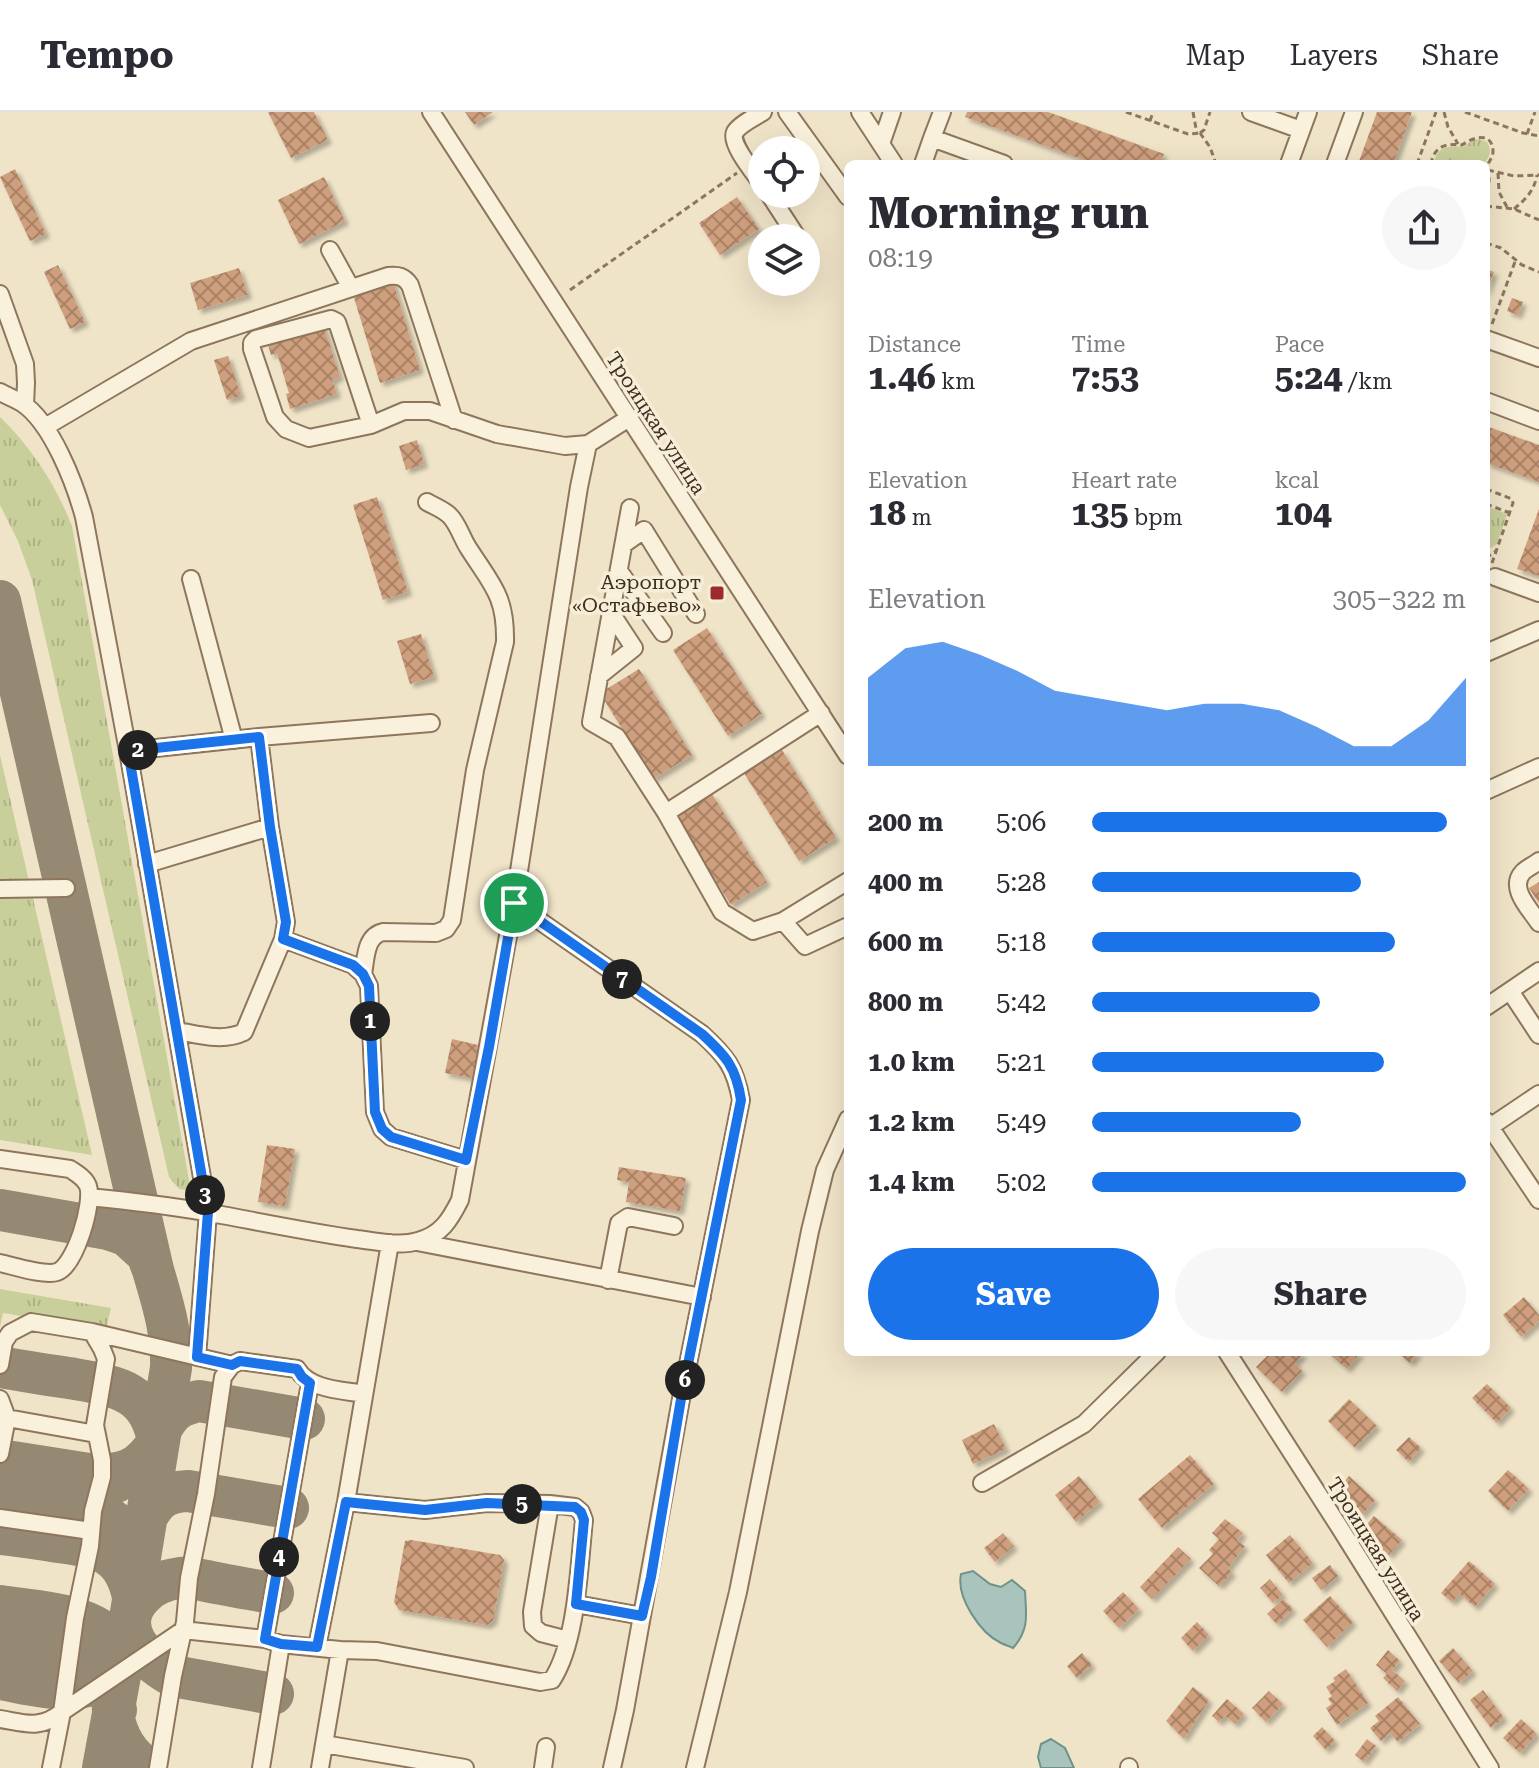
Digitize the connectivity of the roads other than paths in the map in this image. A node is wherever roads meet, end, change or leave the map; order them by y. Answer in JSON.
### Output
{"nodes":[{"id":1,"x":431,"y":112,"type":"edge"},
{"id":2,"x":763,"y":112,"type":"edge"},
{"id":3,"x":787,"y":112,"type":"edge"},
{"id":4,"x":860,"y":112,"type":"edge"},
{"id":5,"x":892,"y":112,"type":"edge"},
{"id":6,"x":942,"y":112,"type":"edge"},
{"id":7,"x":1251,"y":112,"type":"edge"},
{"id":8,"x":1308,"y":112,"type":"edge"},
{"id":9,"x":1354,"y":112,"type":"edge"},
{"id":10,"x":1301,"y":130,"type":"junction"},
{"id":11,"x":932,"y":138,"type":"junction"},
{"id":12,"x":881,"y":144,"type":"junction"},
{"id":13,"x":891,"y":160,"type":"edge"},
{"id":14,"x":924,"y":160,"type":"edge"},
{"id":15,"x":993,"y":160,"type":"edge"},
{"id":16,"x":1290,"y":160,"type":"edge"},
{"id":17,"x":1336,"y":160,"type":"edge"},
{"id":18,"x":748,"y":163,"type":"edge"},
{"id":19,"x":844,"y":191,"type":"edge"},
{"id":20,"x":330,"y":250,"type":"dead end"},
{"id":21,"x":351,"y":288,"type":"junction"},
{"id":22,"x":0,"y":294,"type":"edge"},
{"id":23,"x":1490,"y":340,"type":"edge"},
{"id":24,"x":1539,"y":358,"type":"edge"},
{"id":25,"x":0,"y":392,"type":"edge"},
{"id":26,"x":1490,"y":403,"type":"edge"},
{"id":27,"x":25,"y":405,"type":"junction"},
{"id":28,"x":629,"y":418,"type":"junction"},
{"id":29,"x":454,"y":420,"type":"junction"},
{"id":30,"x":1539,"y":421,"type":"edge"},
{"id":31,"x":371,"y":425,"type":"junction"},
{"id":32,"x":45,"y":427,"type":"junction"},
{"id":33,"x":588,"y":444,"type":"junction"},
{"id":34,"x":427,"y":502,"type":"dead end"},
{"id":35,"x":630,"y":508,"type":"dead end"},
{"id":36,"x":624,"y":544,"type":"junction"},
{"id":37,"x":1494,"y":570,"type":"road end"},
{"id":38,"x":619,"y":571,"type":"junction"},
{"id":39,"x":191,"y":579,"type":"dead end"},
{"id":40,"x":1539,"y":593,"type":"edge"},
{"id":41,"x":611,"y":613,"type":"junction"},
{"id":42,"x":696,"y":614,"type":"dead end"},
{"id":43,"x":1539,"y":630,"type":"edge"},
{"id":44,"x":663,"y":633,"type":"dead end"},
{"id":45,"x":1490,"y":651,"type":"edge"},
{"id":46,"x":599,"y":676,"type":"junction"},
{"id":47,"x":821,"y":713,"type":"junction"},
{"id":48,"x":431,"y":723,"type":"dead end"},
{"id":49,"x":259,"y":737,"type":"junction"},
{"id":50,"x":234,"y":740,"type":"junction"},
{"id":51,"x":844,"y":744,"type":"edge"},
{"id":52,"x":128,"y":751,"type":"junction"},
{"id":53,"x":1539,"y":767,"type":"edge"},
{"id":54,"x":1490,"y":789,"type":"edge"},
{"id":55,"x":666,"y":813,"type":"junction"},
{"id":56,"x":270,"y":827,"type":"junction"},
{"id":57,"x":1539,"y":861,"type":"edge"},
{"id":58,"x":147,"y":864,"type":"junction"},
{"id":59,"x":844,"y":883,"type":"edge"},
{"id":60,"x":66,"y":888,"type":"dead end"},
{"id":61,"x":0,"y":889,"type":"edge"},
{"id":62,"x":514,"y":903,"type":"junction"},
{"id":63,"x":783,"y":921,"type":"junction"},
{"id":64,"x":1539,"y":923,"type":"edge"},
{"id":65,"x":844,"y":928,"type":"edge"},
{"id":66,"x":283,"y":939,"type":"junction"},
{"id":67,"x":1539,"y":971,"type":"edge"},
{"id":68,"x":363,"y":974,"type":"junction"},
{"id":69,"x":1510,"y":991,"type":"junction"},
{"id":70,"x":1490,"y":1004,"type":"edge"},
{"id":71,"x":178,"y":1031,"type":"junction"},
{"id":72,"x":1539,"y":1035,"type":"edge"},
{"id":73,"x":1539,"y":1094,"type":"edge"},
{"id":74,"x":1490,"y":1123,"type":"edge"},
{"id":75,"x":1490,"y":1127,"type":"edge"},
{"id":76,"x":844,"y":1128,"type":"edge"},
{"id":77,"x":0,"y":1159,"type":"edge"},
{"id":78,"x":466,"y":1160,"type":"junction"},
{"id":79,"x":89,"y":1197,"type":"junction"},
{"id":80,"x":1539,"y":1200,"type":"edge"},
{"id":81,"x":208,"y":1212,"type":"junction"},
{"id":82,"x":674,"y":1226,"type":"dead end"},
{"id":83,"x":416,"y":1242,"type":"junction"},
{"id":84,"x":390,"y":1243,"type":"junction"},
{"id":85,"x":0,"y":1263,"type":"edge"},
{"id":86,"x":608,"y":1280,"type":"junction"},
{"id":87,"x":702,"y":1297,"type":"junction"},
{"id":88,"x":92,"y":1332,"type":"junction"},
{"id":89,"x":1153,"y":1356,"type":"edge"},
{"id":90,"x":1231,"y":1356,"type":"edge"},
{"id":91,"x":197,"y":1357,"type":"junction"},
{"id":92,"x":0,"y":1365,"type":"edge"},
{"id":93,"x":232,"y":1365,"type":"junction"},
{"id":94,"x":310,"y":1383,"type":"junction"},
{"id":95,"x":364,"y":1394,"type":"junction"},
{"id":96,"x":0,"y":1399,"type":"edge"},
{"id":97,"x":7,"y":1418,"type":"junction"},
{"id":98,"x":96,"y":1434,"type":"junction"},
{"id":99,"x":0,"y":1454,"type":"edge"},
{"id":100,"x":982,"y":1483,"type":"dead end"},
{"id":101,"x":346,"y":1502,"type":"junction"},
{"id":102,"x":550,"y":1504,"type":"junction"},
{"id":103,"x":0,"y":1518,"type":"edge"},
{"id":104,"x":91,"y":1531,"type":"junction"},
{"id":105,"x":576,"y":1604,"type":"junction"},
{"id":106,"x":642,"y":1616,"type":"junction"},
{"id":107,"x":183,"y":1630,"type":"junction"},
{"id":108,"x":568,"y":1640,"type":"junction"},
{"id":109,"x":273,"y":1642,"type":"junction"},
{"id":110,"x":317,"y":1647,"type":"junction"},
{"id":111,"x":340,"y":1650,"type":"junction"},
{"id":112,"x":62,"y":1712,"type":"junction"},
{"id":113,"x":0,"y":1719,"type":"edge"},
{"id":114,"x":324,"y":1744,"type":"junction"},
{"id":115,"x":546,"y":1747,"type":"dead end"},
{"id":116,"x":51,"y":1768,"type":"edge"},
{"id":117,"x":158,"y":1768,"type":"edge"},
{"id":118,"x":261,"y":1768,"type":"edge"},
{"id":119,"x":320,"y":1768,"type":"edge"},
{"id":120,"x":463,"y":1768,"type":"edge"},
{"id":121,"x":543,"y":1768,"type":"edge"},
{"id":122,"x":612,"y":1768,"type":"edge"},
{"id":123,"x":695,"y":1768,"type":"edge"},
{"id":124,"x":1490,"y":1768,"type":"edge"}],
"edges":[{"from":1,"to":28,"type":"street","name":"Троицкая улица"},
{"from":2,"to":18,"type":"street"},
{"from":3,"to":19,"type":"street"},
{"from":4,"to":12,"type":"street"},
{"from":5,"to":12,"type":"street"},
{"from":6,"to":11,"type":"street"},
{"from":7,"to":10,"type":"street"},
{"from":8,"to":10,"type":"street"},
{"from":9,"to":17,"type":"street"},
{"from":10,"to":16,"type":"street"},
{"from":11,"to":14,"type":"street"},
{"from":11,"to":15,"type":"street"},
{"from":12,"to":13,"type":"street"},
{"from":20,"to":21,"type":"street"},
{"from":21,"to":29,"type":"street"},
{"from":21,"to":32,"type":"street"},
{"from":22,"to":27,"type":"street"},
{"from":23,"to":24,"type":"street"},
{"from":25,"to":27,"type":"street"},
{"from":26,"to":30,"type":"street"},
{"from":27,"to":32,"type":"street"},
{"from":28,"to":33,"type":"street"},
{"from":28,"to":47,"type":"street","name":"Троицкая улица"},
{"from":29,"to":31,"type":"street"},
{"from":29,"to":33,"type":"street"},
{"from":31,"to":31,"type":"street"},
{"from":32,"to":52,"type":"street"},
{"from":33,"to":62,"type":"street"},
{"from":34,"to":68,"type":"street"},
{"from":35,"to":36,"type":"street"},
{"from":36,"to":38,"type":"street"},
{"from":36,"to":42,"type":"street"},
{"from":37,"to":40,"type":"street"},
{"from":38,"to":41,"type":"street"},
{"from":38,"to":44,"type":"street"},
{"from":39,"to":50,"type":"street"},
{"from":41,"to":46,"type":"street"},
{"from":41,"to":46,"type":"street"},
{"from":43,"to":45,"type":"street"},
{"from":46,"to":55,"type":"street"},
{"from":47,"to":51,"type":"street","name":"Троицкая улица"},
{"from":47,"to":55,"type":"street"},
{"from":48,"to":49,"type":"street"},
{"from":49,"to":50,"type":"street"},
{"from":49,"to":56,"type":"street"},
{"from":50,"to":52,"type":"street"},
{"from":52,"to":58,"type":"street"},
{"from":53,"to":54,"type":"street"},
{"from":55,"to":63,"type":"street"},
{"from":56,"to":58,"type":"street"},
{"from":56,"to":66,"type":"street"},
{"from":57,"to":64,"type":"street"},
{"from":58,"to":71,"type":"street"},
{"from":59,"to":63,"type":"street"},
{"from":60,"to":61,"type":"street"},
{"from":62,"to":78,"type":"street"},
{"from":62,"to":87,"type":"street"},
{"from":63,"to":65,"type":"street"},
{"from":66,"to":68,"type":"street"},
{"from":66,"to":71,"type":"street"},
{"from":67,"to":69,"type":"street"},
{"from":68,"to":78,"type":"street"},
{"from":69,"to":70,"type":"street"},
{"from":69,"to":72,"type":"street"},
{"from":71,"to":81,"type":"street"},
{"from":73,"to":74,"type":"street"},
{"from":75,"to":80,"type":"street"},
{"from":76,"to":123,"type":"street"},
{"from":77,"to":79,"type":"street"},
{"from":78,"to":83,"type":"street"},
{"from":79,"to":81,"type":"street"},
{"from":79,"to":85,"type":"street"},
{"from":81,"to":84,"type":"street"},
{"from":81,"to":91,"type":"street"},
{"from":82,"to":86,"type":"street"},
{"from":83,"to":84,"type":"street"},
{"from":83,"to":86,"type":"street"},
{"from":84,"to":95,"type":"street"},
{"from":86,"to":87,"type":"street"},
{"from":87,"to":106,"type":"street"},
{"from":88,"to":91,"type":"street"},
{"from":88,"to":92,"type":"street"},
{"from":88,"to":98,"type":"street"},
{"from":89,"to":100,"type":"street"},
{"from":90,"to":124,"type":"street","name":"Троицкая улица"},
{"from":91,"to":93,"type":"street"},
{"from":93,"to":94,"type":"street"},
{"from":93,"to":107,"type":"street"},
{"from":94,"to":95,"type":"street"},
{"from":94,"to":109,"type":"street"},
{"from":95,"to":101,"type":"street"},
{"from":96,"to":97,"type":"street"},
{"from":97,"to":98,"type":"street"},
{"from":97,"to":99,"type":"street"},
{"from":98,"to":104,"type":"street"},
{"from":101,"to":102,"type":"street"},
{"from":101,"to":110,"type":"street"},
{"from":102,"to":105,"type":"street"},
{"from":102,"to":108,"type":"street"},
{"from":103,"to":104,"type":"street"},
{"from":104,"to":112,"type":"street"},
{"from":105,"to":106,"type":"street"},
{"from":105,"to":108,"type":"street"},
{"from":106,"to":122,"type":"street"},
{"from":107,"to":109,"type":"street"},
{"from":107,"to":112,"type":"street"},
{"from":107,"to":117,"type":"street"},
{"from":108,"to":111,"type":"street"},
{"from":109,"to":110,"type":"street"},
{"from":109,"to":118,"type":"street"},
{"from":110,"to":111,"type":"street"},
{"from":111,"to":114,"type":"street"},
{"from":112,"to":113,"type":"street"},
{"from":112,"to":116,"type":"street"},
{"from":114,"to":119,"type":"street"},
{"from":114,"to":120,"type":"street"},
{"from":115,"to":121,"type":"street"}]}
